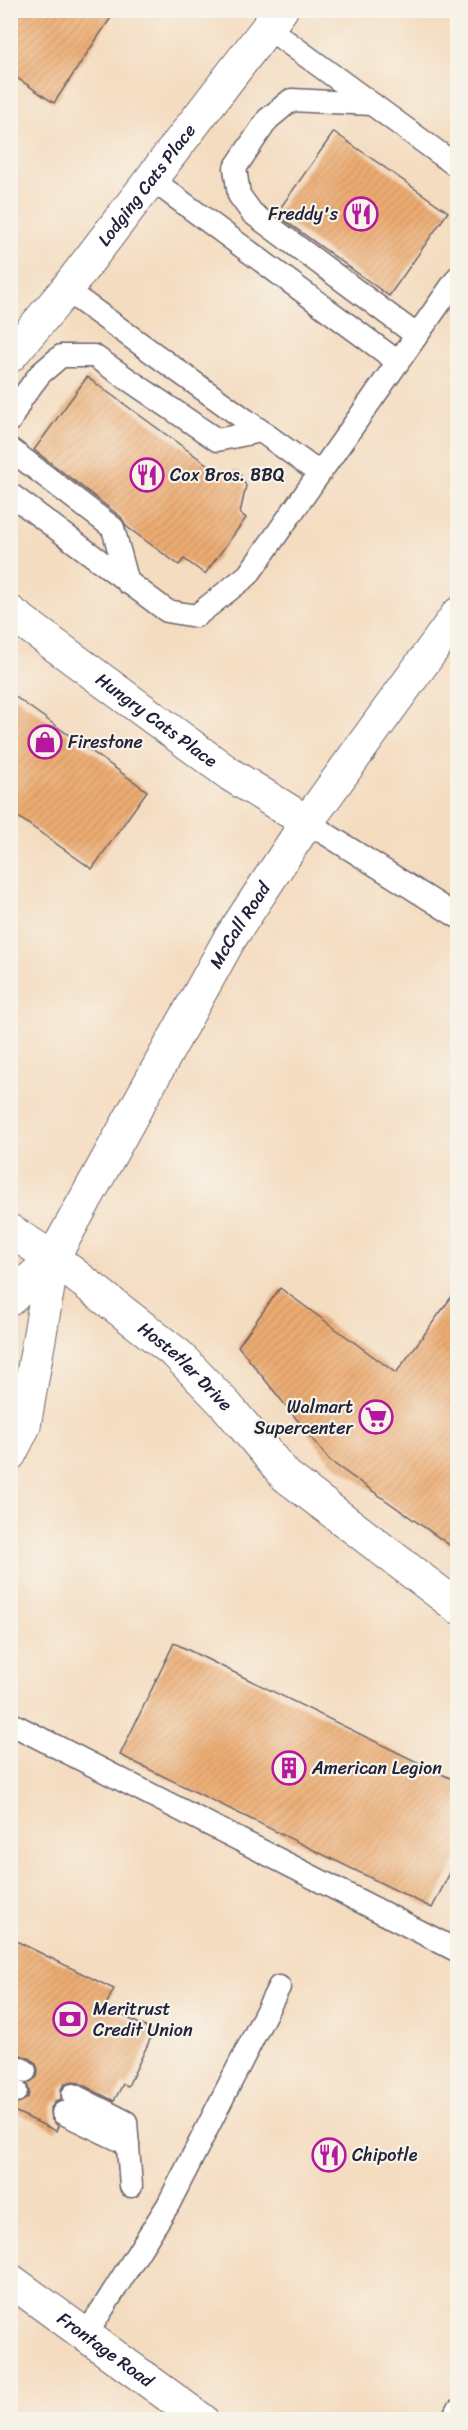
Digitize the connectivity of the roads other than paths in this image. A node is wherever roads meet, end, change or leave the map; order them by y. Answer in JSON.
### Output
{"nodes":[{"id":1,"x":274,"y":19,"type":"edge"},
{"id":2,"x":372,"y":104,"type":"junction"},
{"id":3,"x":458,"y":167,"type":"edge"},
{"id":4,"x":151,"y":179,"type":"junction"},
{"id":5,"x":458,"y":277,"type":"edge"},
{"id":6,"x":66,"y":290,"type":"junction"},
{"id":7,"x":417,"y":335,"type":"junction"},
{"id":8,"x":10,"y":356,"type":"edge"},
{"id":9,"x":398,"y":362,"type":"junction"},
{"id":10,"x":10,"y":421,"type":"edge"},
{"id":11,"x":261,"y":431,"type":"junction"},
{"id":12,"x":10,"y":449,"type":"edge"},
{"id":13,"x":319,"y":473,"type":"junction"},
{"id":14,"x":10,"y":494,"type":"edge"},
{"id":15,"x":128,"y":582,"type":"junction"},
{"id":16,"x":10,"y":612,"type":"edge"},
{"id":17,"x":458,"y":614,"type":"edge"},
{"id":18,"x":307,"y":822,"type":"junction"},
{"id":19,"x":458,"y":917,"type":"edge"},
{"id":20,"x":10,"y":1231,"type":"edge"},
{"id":21,"x":53,"y":1258,"type":"junction"},
{"id":22,"x":10,"y":1299,"type":"edge"},
{"id":23,"x":10,"y":1454,"type":"edge"},
{"id":24,"x":458,"y":1606,"type":"edge"},
{"id":25,"x":10,"y":1723,"type":"edge"},
{"id":26,"x":458,"y":1951,"type":"edge"},
{"id":27,"x":279,"y":1987,"type":"dead end"},
{"id":28,"x":68,"y":2104,"type":"dead end"},
{"id":29,"x":131,"y":2186,"type":"dead end"},
{"id":30,"x":10,"y":2280,"type":"edge"},
{"id":31,"x":86,"y":2335,"type":"junction"},
{"id":32,"x":458,"y":2410,"type":"edge"},
{"id":33,"x":202,"y":2420,"type":"edge"},
{"id":34,"x":451,"y":2420,"type":"edge"}],
"edges":[{"from":1,"to":2,"type":"lane"},
{"from":1,"to":4,"type":"street","name":"Lodging Cats Place"},
{"from":2,"to":3,"type":"lane"},
{"from":2,"to":7,"type":"lane"},
{"from":4,"to":6,"type":"street","name":"Lodging Cats Place"},
{"from":4,"to":9,"type":"lane"},
{"from":5,"to":7,"type":"lane"},
{"from":6,"to":8,"type":"street","name":"Lodging Cats Place"},
{"from":6,"to":11,"type":"lane"},
{"from":7,"to":9,"type":"lane"},
{"from":9,"to":13,"type":"lane"},
{"from":10,"to":11,"type":"lane"},
{"from":11,"to":13,"type":"lane"},
{"from":12,"to":15,"type":"lane"},
{"from":13,"to":15,"type":"lane"},
{"from":14,"to":15,"type":"lane"},
{"from":16,"to":18,"type":"street","name":"Hungry Cats Place"},
{"from":17,"to":18,"type":"street","name":"McCall Road"},
{"from":18,"to":19,"type":"lane"},
{"from":18,"to":21,"type":"street","name":"McCall Road"},
{"from":20,"to":21,"type":"street","name":"Hostetler Drive"},
{"from":21,"to":22,"type":"street","name":"McCall Road"},
{"from":21,"to":23,"type":"street","name":"McCall Road"},
{"from":21,"to":24,"type":"street","name":"Hostetler Drive"},
{"from":25,"to":26,"type":"lane"},
{"from":27,"to":31,"type":"lane"},
{"from":28,"to":29,"type":"lane"},
{"from":30,"to":31,"type":"street","name":"Frontage Road"},
{"from":31,"to":33,"type":"street","name":"Frontage Road"},
{"from":32,"to":34,"type":"lane"}]}
